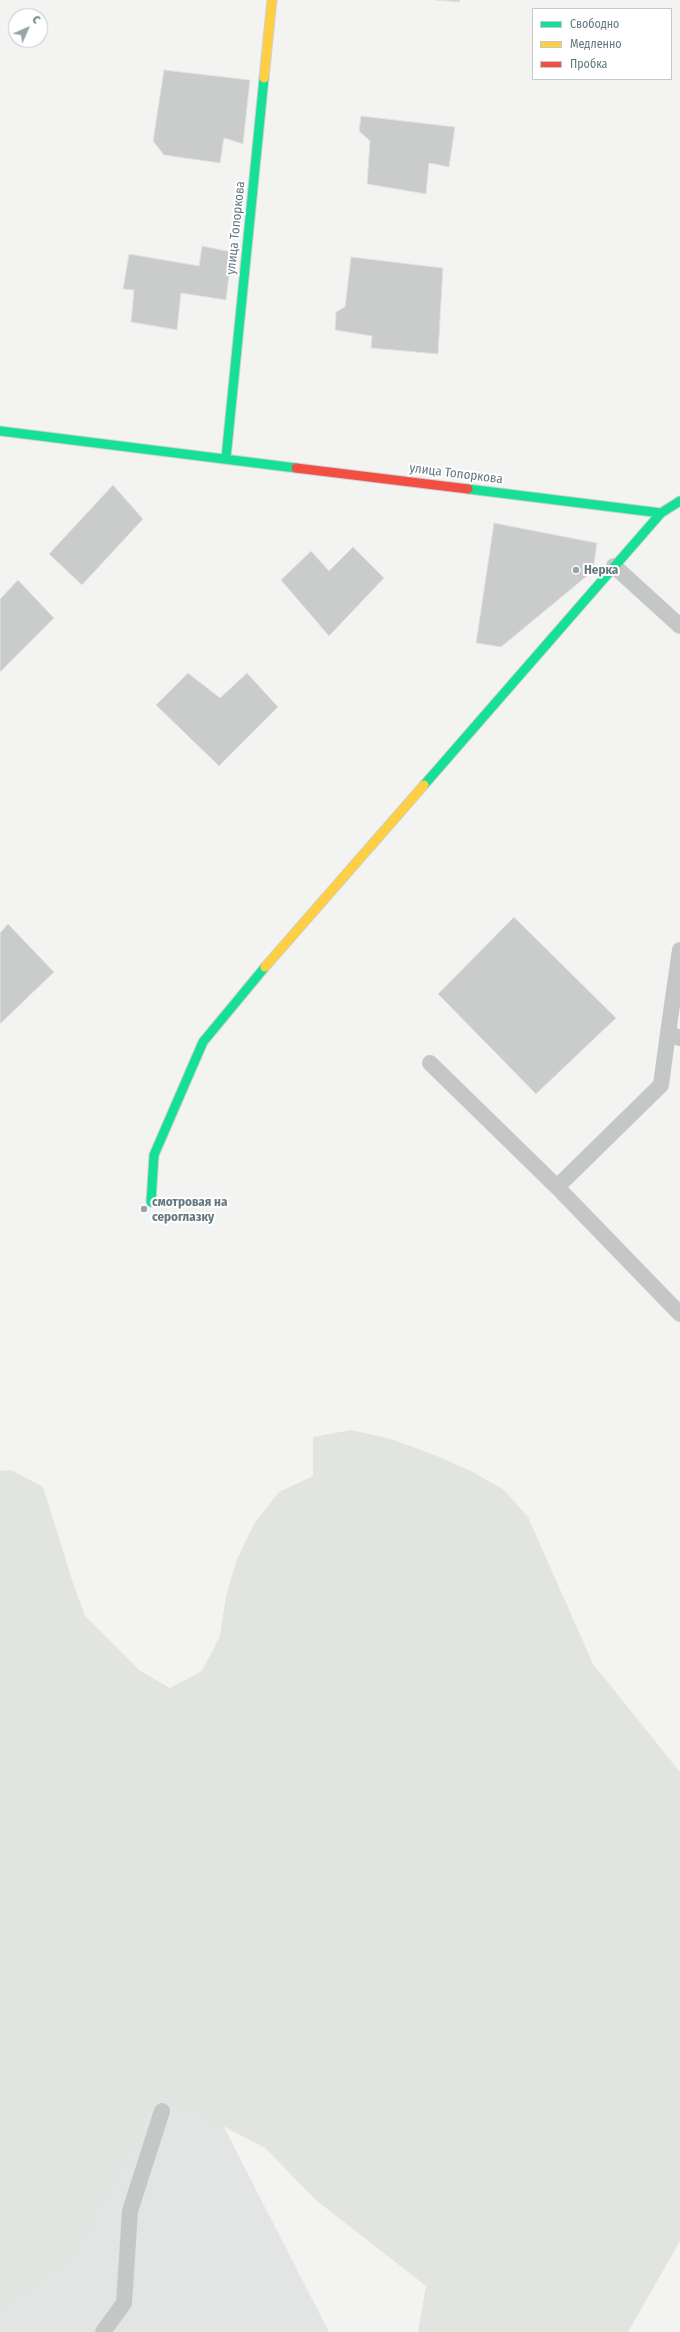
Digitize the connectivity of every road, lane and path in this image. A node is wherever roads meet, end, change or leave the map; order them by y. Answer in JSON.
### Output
{"nodes":[{"id":1,"x":272,"y":0,"type":"edge"},
{"id":2,"x":0,"y":431,"type":"edge"},
{"id":3,"x":226,"y":458,"type":"junction"},
{"id":4,"x":680,"y":501,"type":"edge"},
{"id":5,"x":661,"y":513,"type":"junction"},
{"id":6,"x":614,"y":566,"type":"junction"},
{"id":7,"x":680,"y":626,"type":"edge"},
{"id":8,"x":680,"y":950,"type":"edge"},
{"id":9,"x":674,"y":1036,"type":"edge"},
{"id":10,"x":430,"y":1063,"type":"dead end"},
{"id":11,"x":557,"y":1187,"type":"junction"},
{"id":12,"x":151,"y":1202,"type":"dead end"},
{"id":13,"x":680,"y":1314,"type":"edge"},
{"id":14,"x":162,"y":2111,"type":"dead end"},
{"id":15,"x":103,"y":2332,"type":"edge"}],
"edges":[{"from":1,"to":3,"type":"street","name":"улица Топоркова"},
{"from":2,"to":3,"type":"street","name":"улица Топоркова"},
{"from":3,"to":5,"type":"street","name":"улица Топоркова"},
{"from":4,"to":5,"type":"street"},
{"from":5,"to":6,"type":"street"},
{"from":6,"to":7,"type":"lane"},
{"from":6,"to":12,"type":"street"},
{"from":8,"to":9,"type":"lane"},
{"from":9,"to":11,"type":"lane"},
{"from":10,"to":11,"type":"lane"},
{"from":11,"to":13,"type":"lane"},
{"from":14,"to":15,"type":"lane"}]}
